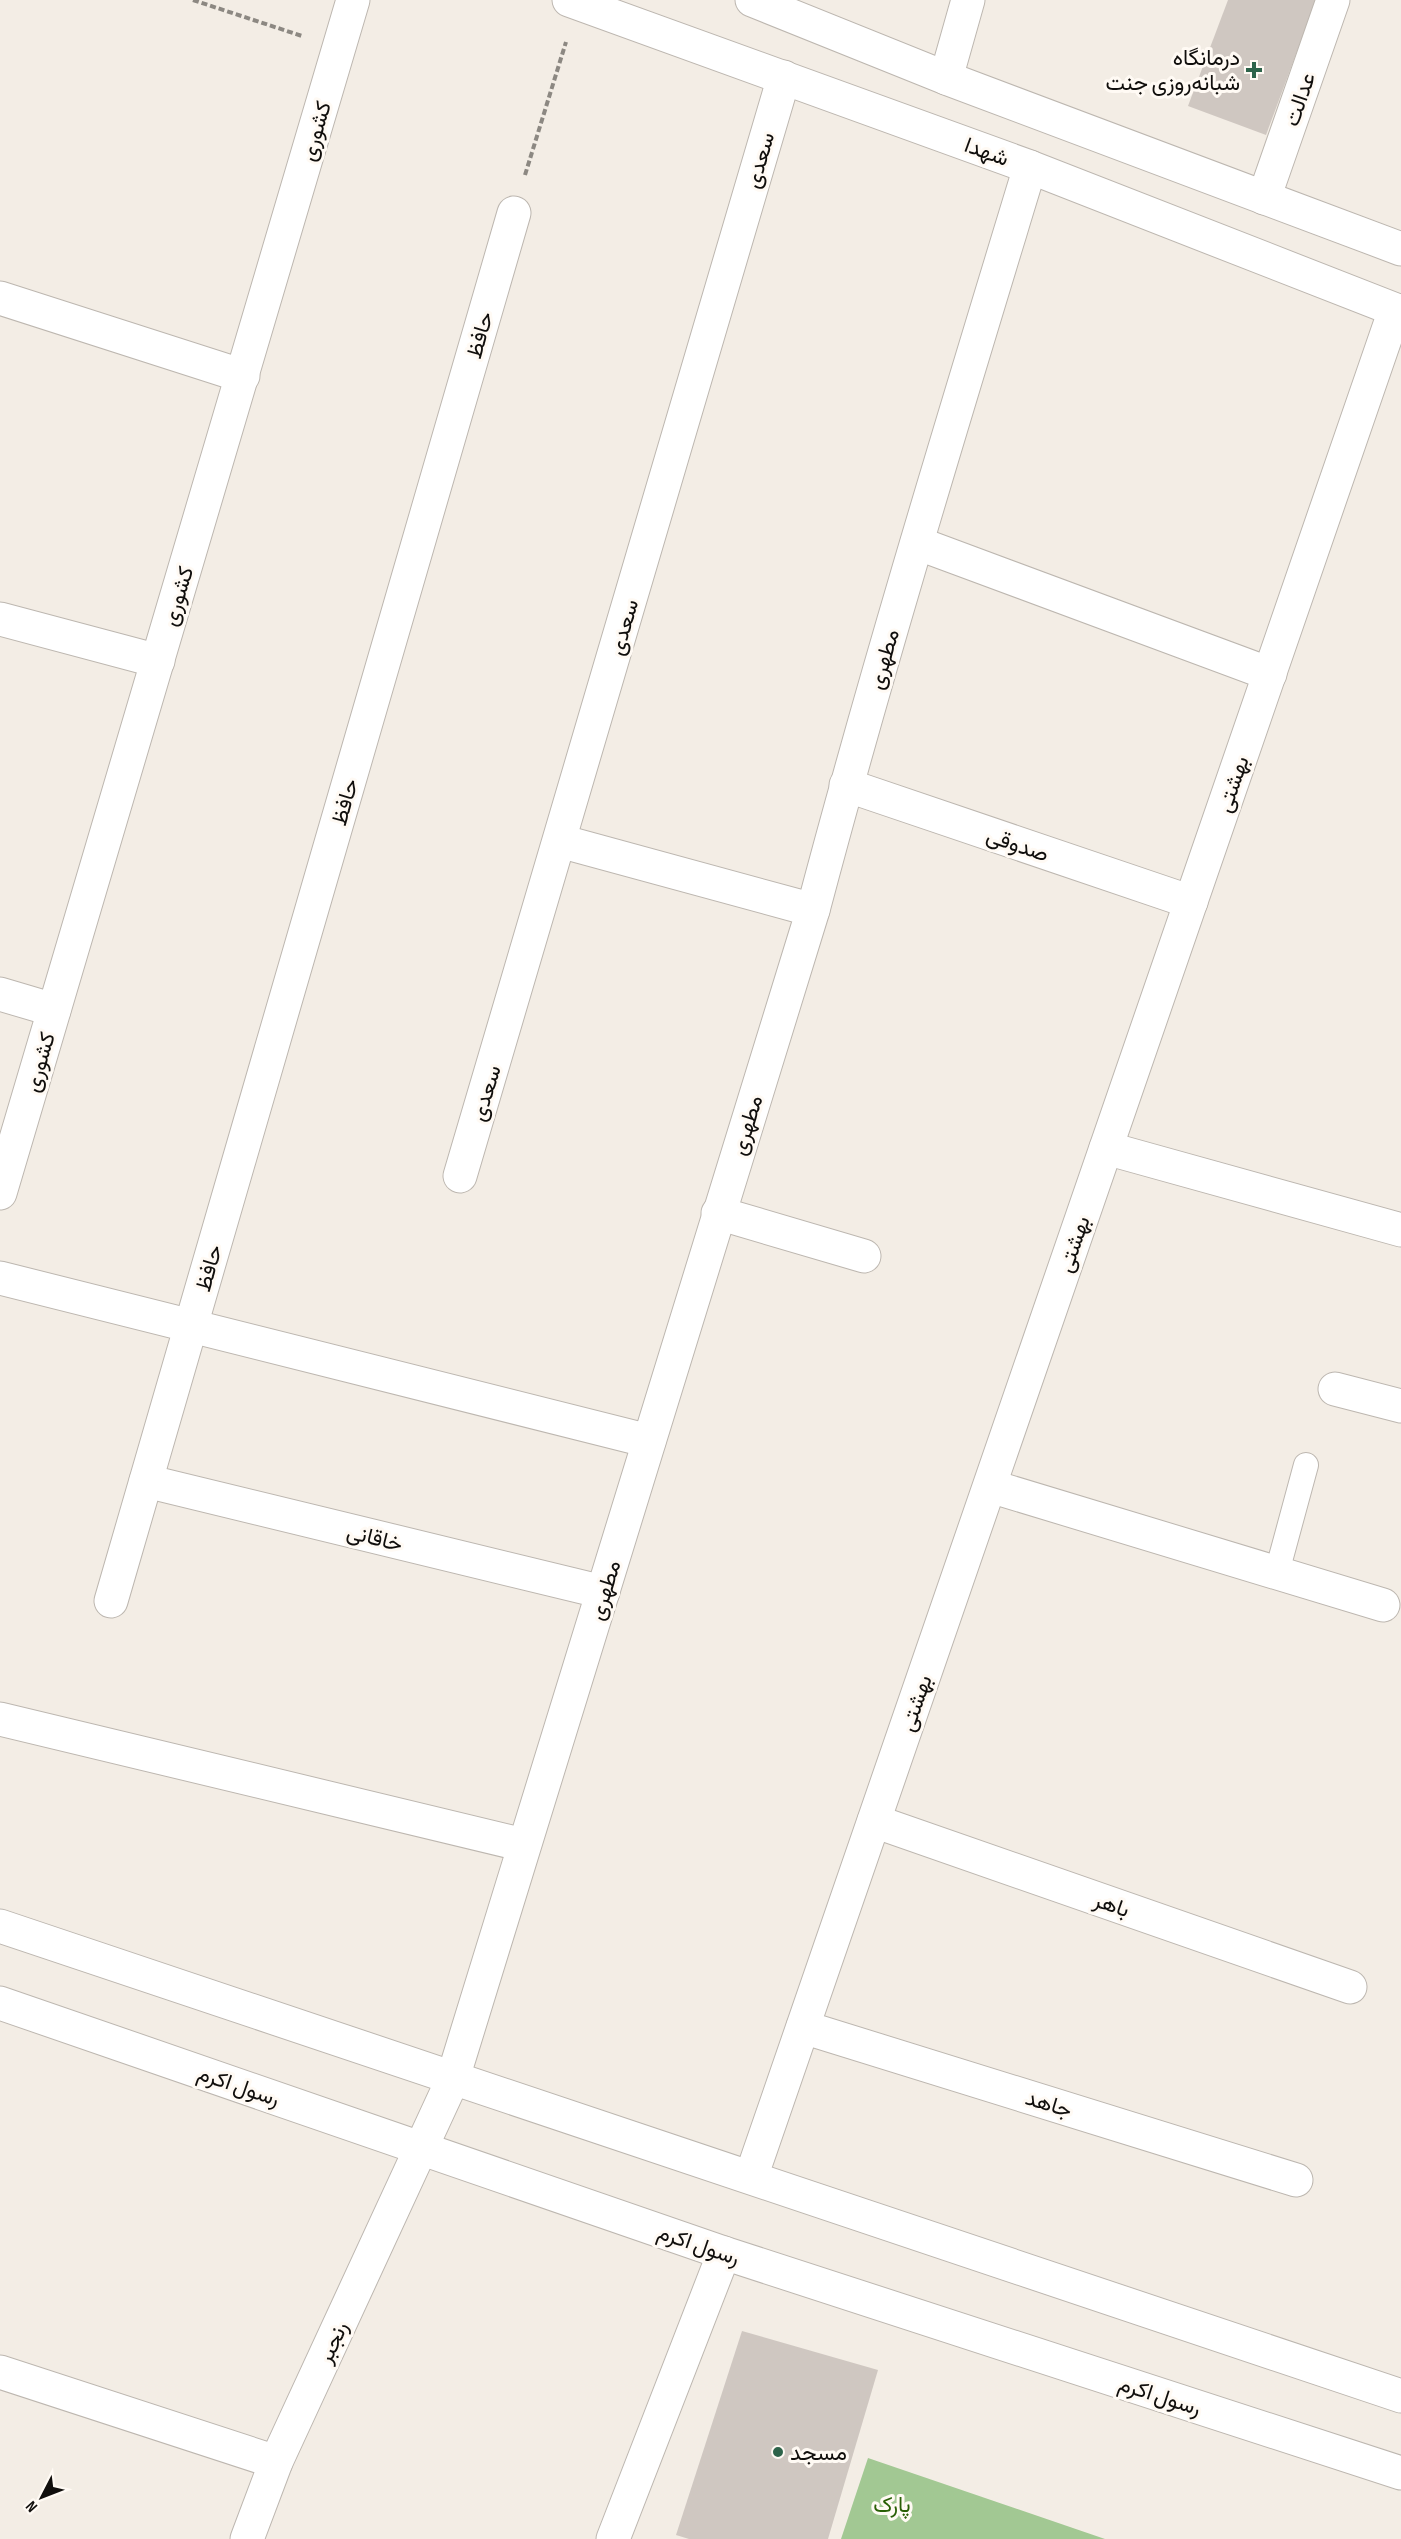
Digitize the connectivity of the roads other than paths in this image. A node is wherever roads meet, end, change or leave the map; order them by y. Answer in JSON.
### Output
{"nodes":[{"id":1,"x":353,"y":0,"type":"edge"},
{"id":2,"x":752,"y":0,"type":"edge"},
{"id":3,"x":968,"y":0,"type":"edge"},
{"id":4,"x":1333,"y":0,"type":"edge"},
{"id":5,"x":573,"y":2,"type":"edge"},
{"id":6,"x":784,"y":77,"type":"junction"},
{"id":7,"x":946,"y":78,"type":"junction"},
{"id":8,"x":1030,"y":166,"type":"junction"},
{"id":9,"x":1264,"y":198,"type":"junction"},
{"id":10,"x":514,"y":213,"type":"road end"},
{"id":11,"x":1401,"y":249,"type":"edge"},
{"id":12,"x":0,"y":298,"type":"edge"},
{"id":13,"x":1398,"y":311,"type":"edge"},
{"id":14,"x":243,"y":376,"type":"junction"},
{"id":15,"x":916,"y":543,"type":"junction"},
{"id":16,"x":0,"y":619,"type":"edge"},
{"id":17,"x":158,"y":661,"type":"junction"},
{"id":18,"x":1270,"y":674,"type":"junction"},
{"id":19,"x":846,"y":785,"type":"junction"},
{"id":20,"x":560,"y":841,"type":"junction"},
{"id":21,"x":1191,"y":902,"type":"junction"},
{"id":22,"x":813,"y":910,"type":"junction"},
{"id":23,"x":0,"y":994,"type":"edge"},
{"id":24,"x":54,"y":1010,"type":"junction"},
{"id":25,"x":1106,"y":1148,"type":"junction"},
{"id":26,"x":460,"y":1176,"type":"dead end"},
{"id":27,"x":0,"y":1193,"type":"edge"},
{"id":28,"x":718,"y":1213,"type":"junction"},
{"id":29,"x":1401,"y":1230,"type":"edge"},
{"id":30,"x":864,"y":1256,"type":"dead end"},
{"id":31,"x":0,"y":1278,"type":"edge"},
{"id":32,"x":190,"y":1328,"type":"junction"},
{"id":33,"x":1335,"y":1389,"type":"dead end"},
{"id":34,"x":1401,"y":1406,"type":"edge"},
{"id":35,"x":649,"y":1441,"type":"junction"},
{"id":36,"x":1306,"y":1466,"type":"dead end"},
{"id":37,"x":146,"y":1481,"type":"junction"},
{"id":38,"x":990,"y":1486,"type":"junction"},
{"id":39,"x":1277,"y":1572,"type":"junction"},
{"id":40,"x":603,"y":1592,"type":"junction"},
{"id":41,"x":111,"y":1601,"type":"dead end"},
{"id":42,"x":1383,"y":1605,"type":"dead end"},
{"id":43,"x":0,"y":1719,"type":"edge"},
{"id":44,"x":874,"y":1821,"type":"junction"},
{"id":45,"x":524,"y":1845,"type":"junction"},
{"id":46,"x":0,"y":1926,"type":"edge"},
{"id":47,"x":1350,"y":1987,"type":"dead end"},
{"id":48,"x":0,"y":2003,"type":"edge"},
{"id":49,"x":803,"y":2027,"type":"junction"},
{"id":50,"x":452,"y":2081,"type":"junction"},
{"id":51,"x":422,"y":2148,"type":"junction"},
{"id":52,"x":751,"y":2177,"type":"junction"},
{"id":53,"x":1296,"y":2180,"type":"dead end"},
{"id":54,"x":724,"y":2253,"type":"junction"},
{"id":55,"x":0,"y":2372,"type":"edge"},
{"id":56,"x":1401,"y":2396,"type":"edge"},
{"id":57,"x":276,"y":2462,"type":"junction"},
{"id":58,"x":1401,"y":2473,"type":"edge"},
{"id":59,"x":247,"y":2539,"type":"edge"},
{"id":60,"x":613,"y":2539,"type":"edge"}],
"edges":[{"from":1,"to":14,"type":"street","name":"کشوری"},
{"from":2,"to":7,"type":"street"},
{"from":3,"to":7,"type":"street"},
{"from":4,"to":9,"type":"street","name":"عدالت"},
{"from":5,"to":6,"type":"street","name":"شهدا"},
{"from":6,"to":8,"type":"street","name":"شهدا"},
{"from":6,"to":20,"type":"street","name":"سعدی"},
{"from":7,"to":9,"type":"street"},
{"from":8,"to":13,"type":"street","name":"شهدا"},
{"from":8,"to":15,"type":"street","name":"مطهری"},
{"from":9,"to":11,"type":"street"},
{"from":10,"to":32,"type":"street","name":"حافظ"},
{"from":12,"to":14,"type":"street"},
{"from":13,"to":18,"type":"street","name":"بهشتی"},
{"from":14,"to":17,"type":"street","name":"کشوری"},
{"from":15,"to":18,"type":"street"},
{"from":15,"to":19,"type":"street","name":"مطهری"},
{"from":16,"to":17,"type":"street"},
{"from":17,"to":24,"type":"street","name":"کشوری"},
{"from":18,"to":21,"type":"street","name":"بهشتی"},
{"from":19,"to":21,"type":"street","name":"صدوقی"},
{"from":19,"to":22,"type":"street","name":"مطهری"},
{"from":20,"to":22,"type":"street"},
{"from":20,"to":26,"type":"street","name":"سعدی"},
{"from":21,"to":25,"type":"street","name":"بهشتی"},
{"from":22,"to":28,"type":"street","name":"مطهری"},
{"from":23,"to":24,"type":"street"},
{"from":24,"to":27,"type":"street","name":"کشوری"},
{"from":25,"to":29,"type":"street"},
{"from":25,"to":38,"type":"street","name":"بهشتی"},
{"from":28,"to":30,"type":"street"},
{"from":28,"to":35,"type":"street","name":"مطهری"},
{"from":31,"to":32,"type":"street"},
{"from":32,"to":35,"type":"street"},
{"from":32,"to":37,"type":"street","name":"حافظ"},
{"from":33,"to":34,"type":"street"},
{"from":35,"to":40,"type":"street","name":"مطهری"},
{"from":36,"to":39,"type":"lane"},
{"from":37,"to":40,"type":"street","name":"خاقانی"},
{"from":37,"to":41,"type":"street","name":"حافظ"},
{"from":38,"to":39,"type":"street"},
{"from":38,"to":44,"type":"street","name":"بهشتی"},
{"from":39,"to":42,"type":"street"},
{"from":40,"to":45,"type":"street","name":"مطهری"},
{"from":43,"to":45,"type":"street"},
{"from":44,"to":47,"type":"street","name":"باهر"},
{"from":44,"to":49,"type":"street","name":"بهشتی"},
{"from":45,"to":50,"type":"street","name":"مطهری"},
{"from":46,"to":50,"type":"street"},
{"from":48,"to":51,"type":"street","name":"رسول اکرم"},
{"from":49,"to":52,"type":"street","name":"بهشتی"},
{"from":49,"to":53,"type":"street","name":"جاهد"},
{"from":50,"to":51,"type":"street","name":"رنجبر"},
{"from":50,"to":52,"type":"street"},
{"from":51,"to":54,"type":"street","name":"رسول اکرم"},
{"from":51,"to":57,"type":"street","name":"رنجبر"},
{"from":52,"to":56,"type":"street"},
{"from":54,"to":58,"type":"street","name":"رسول اکرم"},
{"from":54,"to":60,"type":"street"},
{"from":55,"to":57,"type":"street"},
{"from":57,"to":59,"type":"street","name":"رنجبر"}]}
